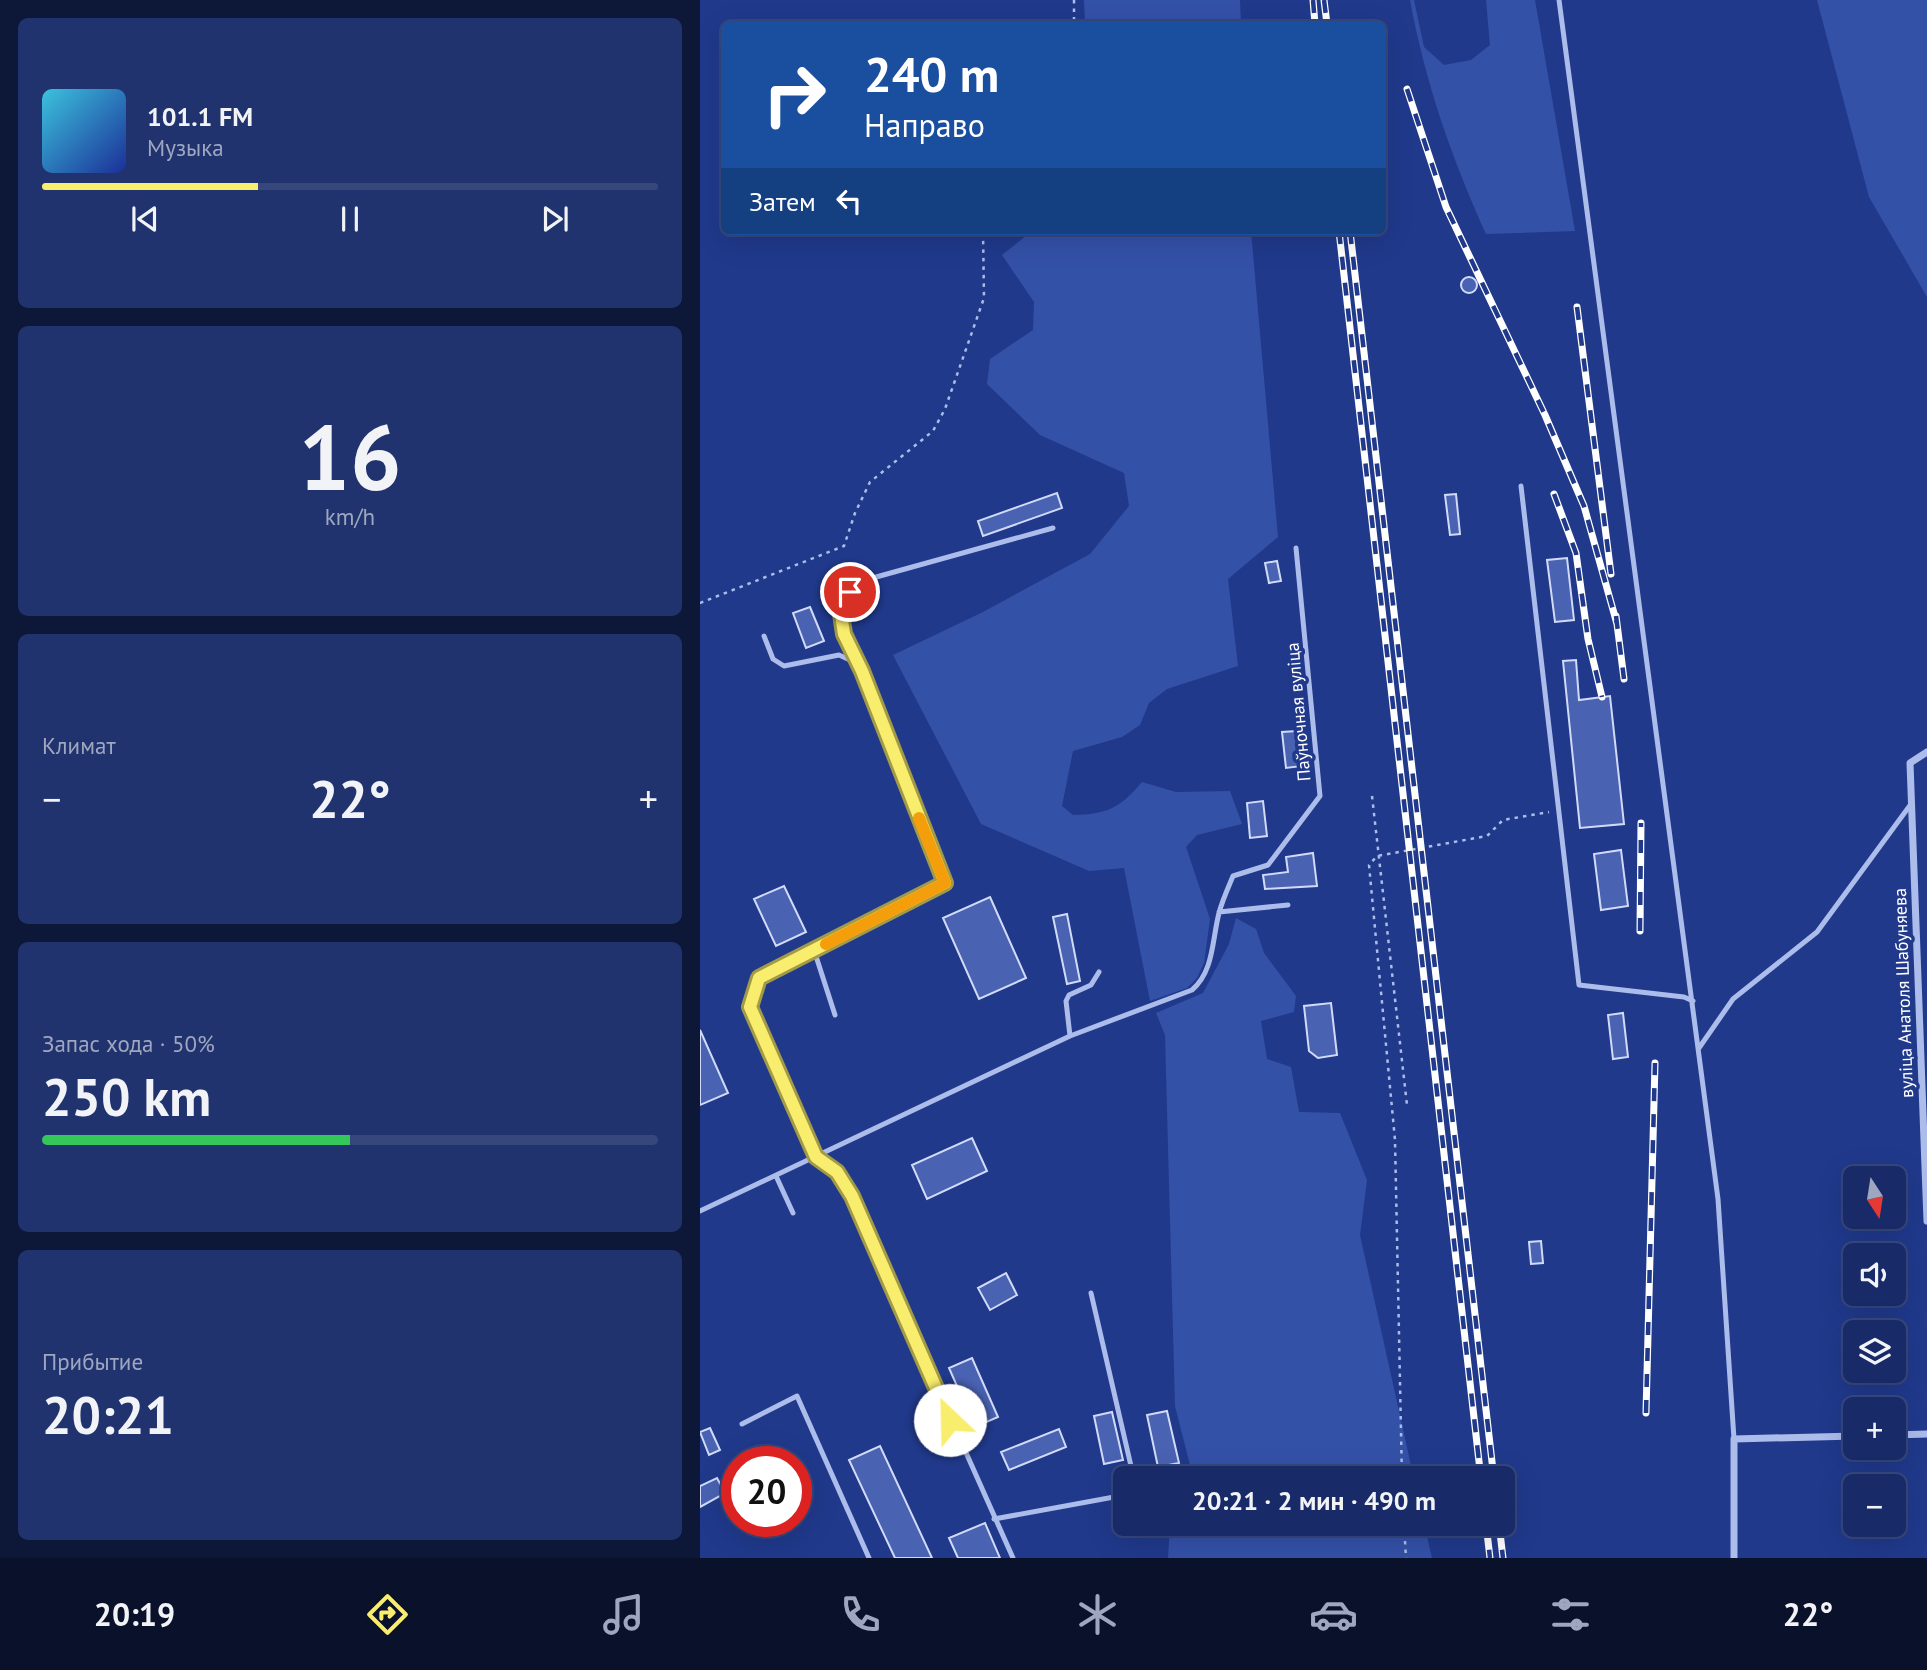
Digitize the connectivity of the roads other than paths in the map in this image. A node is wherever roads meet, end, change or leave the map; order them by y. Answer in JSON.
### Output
{"nodes":[{"id":1,"x":1559,"y":0,"type":"edge"},
{"id":2,"x":1521,"y":486,"type":"dead end"},
{"id":3,"x":1053,"y":528,"type":"dead end"},
{"id":4,"x":1296,"y":548,"type":"dead end"},
{"id":5,"x":764,"y":636,"type":"dead end"},
{"id":6,"x":859,"y":664,"type":"junction"},
{"id":7,"x":1927,"y":752,"type":"edge"},
{"id":8,"x":1911,"y":804,"type":"junction"},
{"id":9,"x":1288,"y":905,"type":"dead end"},
{"id":10,"x":1219,"y":912,"type":"junction"},
{"id":11,"x":814,"y":950,"type":"junction"},
{"id":12,"x":1099,"y":972,"type":"dead end"},
{"id":13,"x":1693,"y":1001,"type":"junction"},
{"id":14,"x":835,"y":1015,"type":"dead end"},
{"id":15,"x":1070,"y":1036,"type":"junction"},
{"id":16,"x":1699,"y":1048,"type":"junction"},
{"id":17,"x":816,"y":1157,"type":"junction"},
{"id":18,"x":776,"y":1176,"type":"junction"},
{"id":19,"x":700,"y":1212,"type":"edge"},
{"id":20,"x":793,"y":1213,"type":"dead end"},
{"id":21,"x":1927,"y":1221,"type":"edge"},
{"id":22,"x":1091,"y":1293,"type":"dead end"},
{"id":23,"x":742,"y":1424,"type":"dead end"},
{"id":24,"x":1927,"y":1434,"type":"edge"},
{"id":25,"x":1906,"y":1435,"type":"edge"},
{"id":26,"x":1843,"y":1436,"type":"edge"},
{"id":27,"x":1734,"y":1439,"type":"junction"},
{"id":28,"x":1131,"y":1466,"type":"edge"},
{"id":29,"x":1113,"y":1497,"type":"edge"},
{"id":30,"x":994,"y":1519,"type":"junction"},
{"id":31,"x":869,"y":1558,"type":"edge"},
{"id":32,"x":1013,"y":1558,"type":"edge"},
{"id":33,"x":1734,"y":1558,"type":"edge"}],
"edges":[{"from":1,"to":13,"type":"lane"},
{"from":2,"to":13,"type":"lane"},
{"from":3,"to":6,"type":"lane"},
{"from":4,"to":10,"type":"lane","name":"Паўночная вуліца"},
{"from":5,"to":6,"type":"lane"},
{"from":6,"to":11,"type":"lane"},
{"from":7,"to":8,"type":"street","name":"вуліца Анатоля Шабуняева"},
{"from":8,"to":16,"type":"lane"},
{"from":8,"to":21,"type":"street","name":"вуліца Анатоля Шабуняева"},
{"from":9,"to":10,"type":"lane"},
{"from":10,"to":15,"type":"lane"},
{"from":11,"to":14,"type":"lane"},
{"from":11,"to":17,"type":"lane"},
{"from":12,"to":15,"type":"lane"},
{"from":13,"to":16,"type":"lane"},
{"from":15,"to":17,"type":"lane"},
{"from":16,"to":27,"type":"lane"},
{"from":17,"to":18,"type":"lane"},
{"from":17,"to":30,"type":"lane"},
{"from":18,"to":19,"type":"lane"},
{"from":18,"to":20,"type":"lane"},
{"from":22,"to":28,"type":"lane"},
{"from":23,"to":31,"type":"lane"},
{"from":24,"to":25,"type":"street"},
{"from":26,"to":27,"type":"street"},
{"from":27,"to":33,"type":"street"},
{"from":29,"to":30,"type":"lane"},
{"from":30,"to":32,"type":"lane"}]}
